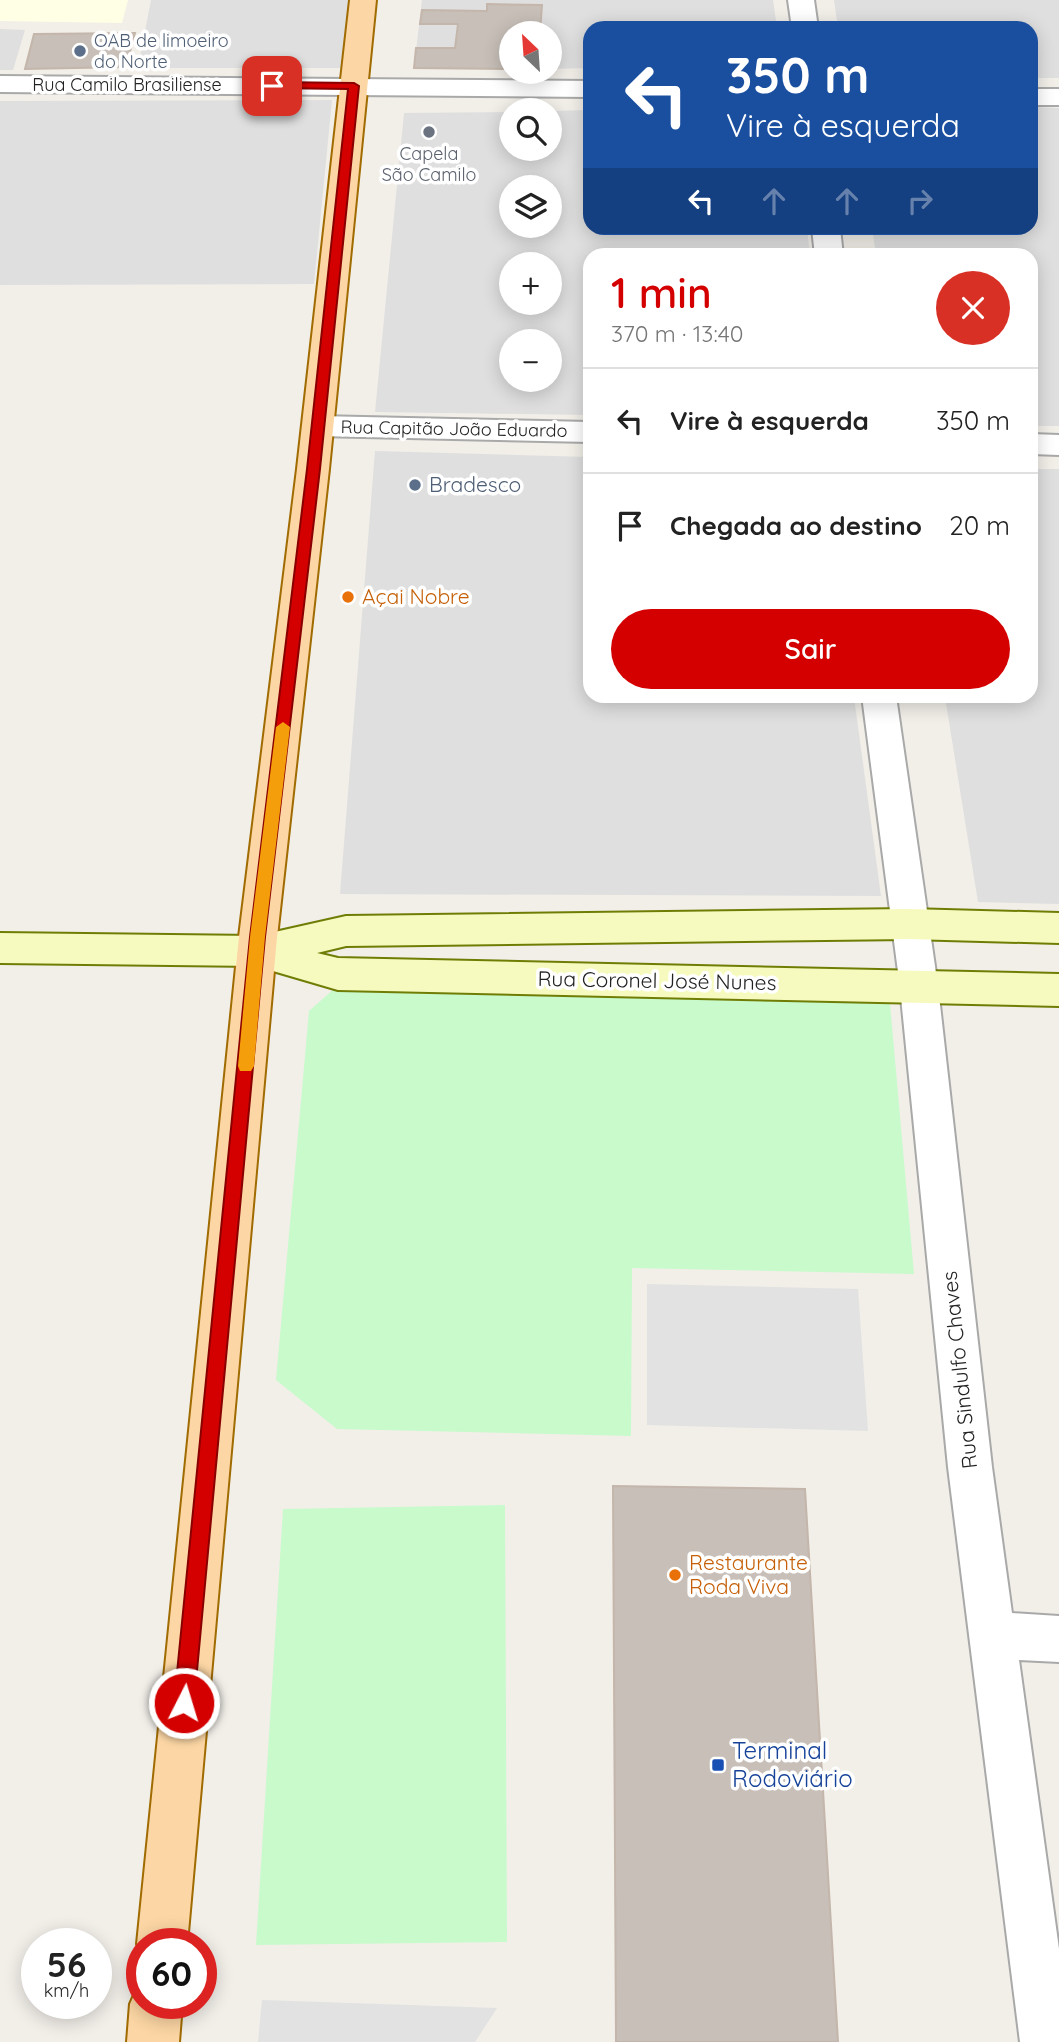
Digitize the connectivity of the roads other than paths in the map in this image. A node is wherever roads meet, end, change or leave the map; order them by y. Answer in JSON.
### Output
{"nodes":[{"id":1,"x":363,"y":0,"type":"edge"},
{"id":2,"x":801,"y":0,"type":"edge"},
{"id":3,"x":804,"y":21,"type":"edge"},
{"id":4,"x":0,"y":84,"type":"edge"},
{"id":5,"x":354,"y":86,"type":"junction"},
{"id":6,"x":583,"y":89,"type":"edge"},
{"id":7,"x":1038,"y":97,"type":"edge"},
{"id":8,"x":1059,"y":97,"type":"edge"},
{"id":9,"x":318,"y":426,"type":"junction"},
{"id":10,"x":583,"y":432,"type":"edge"},
{"id":11,"x":1038,"y":444,"type":"edge"},
{"id":12,"x":1059,"y":445,"type":"edge"},
{"id":13,"x":880,"y":703,"type":"edge"},
{"id":14,"x":909,"y":924,"type":"junction"},
{"id":15,"x":1059,"y":928,"type":"edge"},
{"id":16,"x":0,"y":948,"type":"edge"},
{"id":17,"x":257,"y":951,"type":"junction"},
{"id":18,"x":919,"y":986,"type":"junction"},
{"id":19,"x":1059,"y":990,"type":"edge"},
{"id":20,"x":994,"y":1636,"type":"junction"},
{"id":21,"x":1059,"y":1639,"type":"edge"},
{"id":22,"x":163,"y":1928,"type":"edge"},
{"id":23,"x":155,"y":2019,"type":"edge"},
{"id":24,"x":153,"y":2042,"type":"edge"},
{"id":25,"x":1046,"y":2042,"type":"edge"}],
"edges":[{"from":1,"to":5,"type":"main road"},
{"from":2,"to":3,"type":"street"},
{"from":4,"to":5,"type":"street","name":"Rua Camilo Brasiliense"},
{"from":5,"to":6,"type":"street","name":"Rua Camilo Brasiliense"},
{"from":5,"to":9,"type":"main road"},
{"from":7,"to":8,"type":"street"},
{"from":9,"to":10,"type":"street","name":"Rua Capitão João Eduardo"},
{"from":9,"to":17,"type":"main road"},
{"from":11,"to":12,"type":"street"},
{"from":13,"to":14,"type":"street","name":"Rua Sindulfo Chaves"},
{"from":14,"to":15,"type":"street","name":"Rua Coronel José Nunes"},
{"from":14,"to":17,"type":"street","name":"Rua Coronel José Nunes"},
{"from":14,"to":18,"type":"street","name":"Rua Sindulfo Chaves"},
{"from":16,"to":17,"type":"street","name":"Rua Coronel José Nunes"},
{"from":17,"to":18,"type":"street","name":"Rua Coronel José Nunes"},
{"from":17,"to":22,"type":"main road"},
{"from":18,"to":19,"type":"street","name":"Rua Coronel José Nunes"},
{"from":18,"to":20,"type":"street","name":"Rua Sindulfo Chaves"},
{"from":20,"to":21,"type":"street"},
{"from":20,"to":25,"type":"street","name":"Rua Sindulfo Chaves"},
{"from":23,"to":24,"type":"main road"}]}
